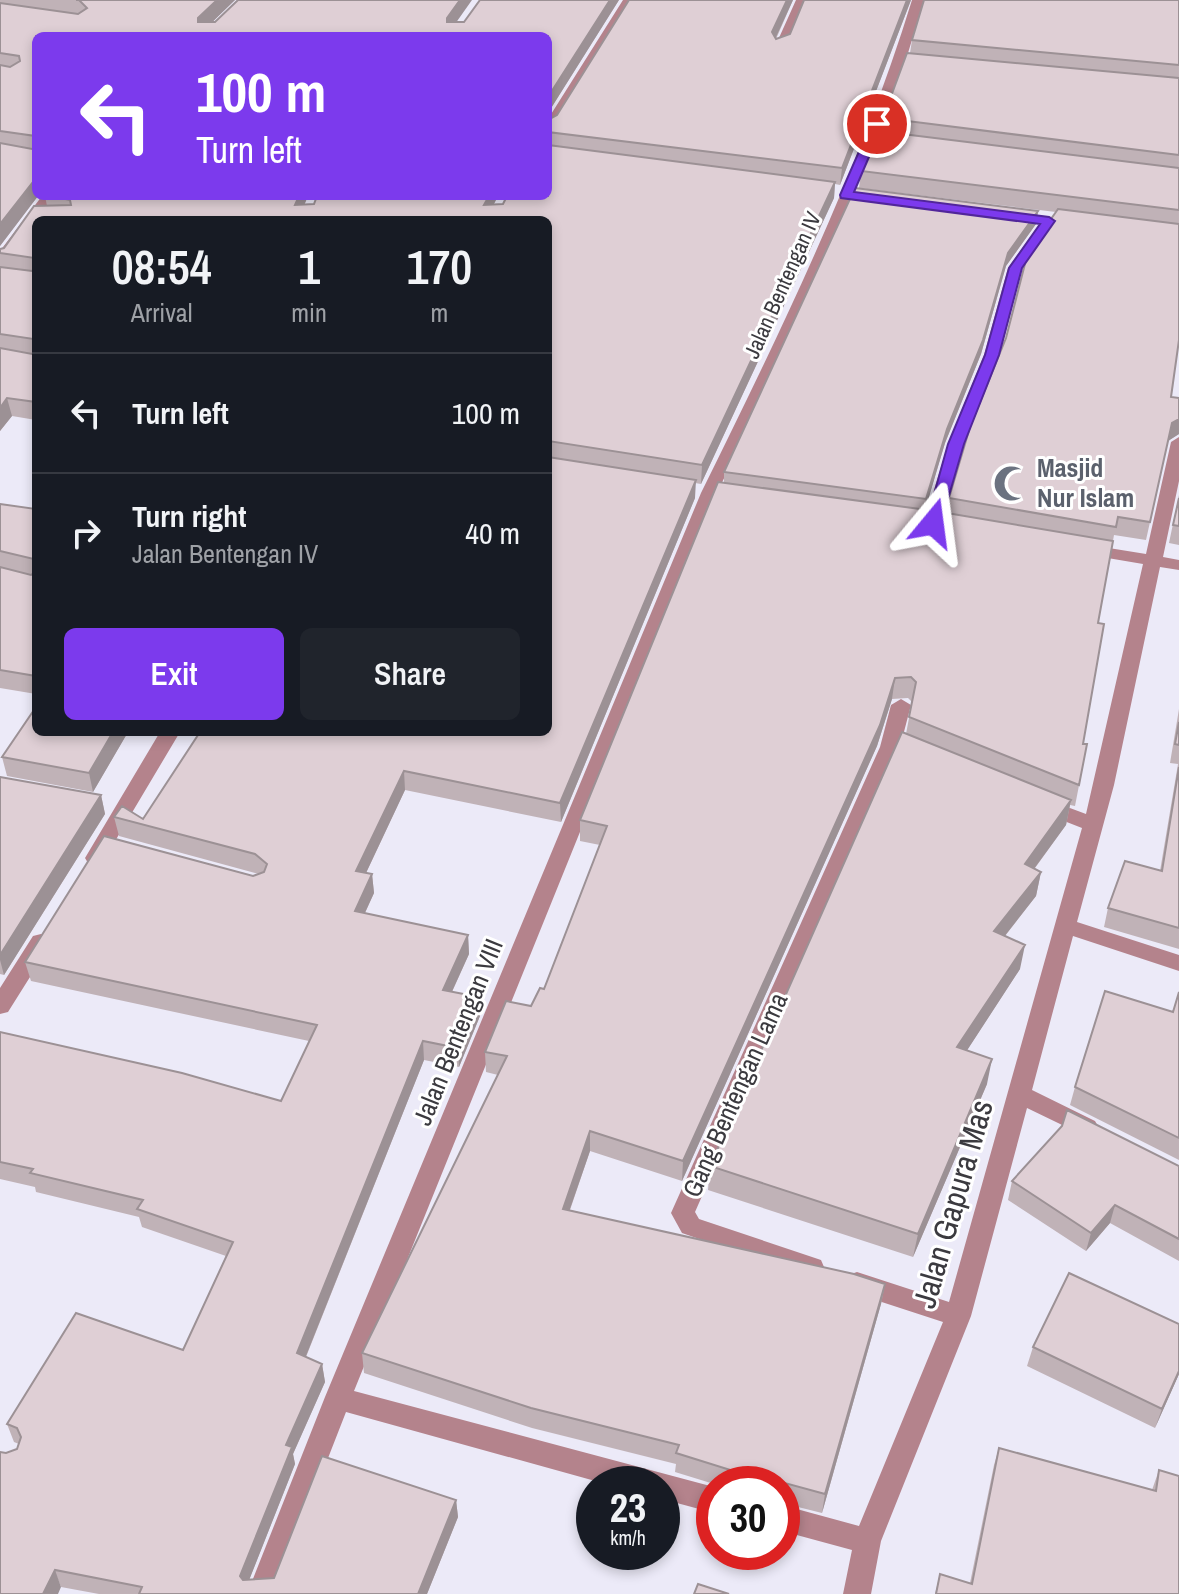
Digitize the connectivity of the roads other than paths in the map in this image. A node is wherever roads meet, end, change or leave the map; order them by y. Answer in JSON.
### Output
{"nodes":[{"id":1,"x":629,"y":0,"type":"edge"},
{"id":2,"x":802,"y":0,"type":"edge"},
{"id":3,"x":918,"y":0,"type":"edge"},
{"id":4,"x":780,"y":49,"type":"edge"},
{"id":5,"x":552,"y":124,"type":"edge"},
{"id":6,"x":46,"y":200,"type":"edge"},
{"id":7,"x":1002,"y":215,"type":"edge"},
{"id":8,"x":33,"y":216,"type":"edge"},
{"id":9,"x":32,"y":217,"type":"edge"},
{"id":10,"x":1049,"y":221,"type":"junction"},
{"id":11,"x":1092,"y":226,"type":"edge"},
{"id":12,"x":0,"y":261,"type":"edge"},
{"id":13,"x":1179,"y":442,"type":"edge"},
{"id":14,"x":709,"y":492,"type":"joint"},
{"id":15,"x":934,"y":523,"type":"edge"},
{"id":16,"x":1059,"y":545,"type":"edge"},
{"id":17,"x":1153,"y":561,"type":"junction"},
{"id":18,"x":1179,"y":565,"type":"edge"},
{"id":19,"x":901,"y":705,"type":"edge"},
{"id":20,"x":167,"y":736,"type":"edge"},
{"id":21,"x":1029,"y":799,"type":"edge"},
{"id":22,"x":1094,"y":825,"type":"junction"},
{"id":23,"x":80,"y":881,"type":"edge"},
{"id":24,"x":56,"y":918,"type":"edge"},
{"id":25,"x":1066,"y":926,"type":"junction"},
{"id":26,"x":1179,"y":963,"type":"edge"},
{"id":27,"x":0,"y":1006,"type":"edge"},
{"id":28,"x":1019,"y":1094,"type":"junction"},
{"id":29,"x":1112,"y":1140,"type":"edge"},
{"id":30,"x":958,"y":1316,"type":"junction"},
{"id":31,"x":338,"y":1397,"type":"junction"},
{"id":32,"x":585,"y":1466,"type":"edge"},
{"id":33,"x":800,"y":1523,"type":"edge"},
{"id":34,"x":867,"y":1541,"type":"junction"},
{"id":35,"x":261,"y":1594,"type":"edge"},
{"id":36,"x":857,"y":1594,"type":"edge"}],
"edges":[{"from":1,"to":5,"type":"street"},
{"from":2,"to":4,"type":"street"},
{"from":3,"to":14,"type":"street","name":"Jalan Bentengan IV"},
{"from":6,"to":8,"type":"street"},
{"from":7,"to":10,"type":"street"},
{"from":9,"to":12,"type":"street"},
{"from":10,"to":11,"type":"street"},
{"from":10,"to":15,"type":"street"},
{"from":13,"to":17,"type":"street","name":"Jalan Gapura Mas"},
{"from":14,"to":31,"type":"street","name":"Jalan Bentengan VIII"},
{"from":16,"to":17,"type":"street"},
{"from":17,"to":18,"type":"street"},
{"from":17,"to":22,"type":"street","name":"Jalan Gapura Mas"},
{"from":19,"to":30,"type":"street","name":"Gang Bentengan Lama"},
{"from":20,"to":23,"type":"street"},
{"from":21,"to":22,"type":"street"},
{"from":22,"to":25,"type":"street","name":"Jalan Gapura Mas"},
{"from":24,"to":27,"type":"street"},
{"from":25,"to":26,"type":"street"},
{"from":25,"to":28,"type":"street","name":"Jalan Gapura Mas"},
{"from":28,"to":29,"type":"street"},
{"from":28,"to":30,"type":"street","name":"Jalan Gapura Mas"},
{"from":30,"to":34,"type":"street","name":"Jalan Gapura Mas"},
{"from":31,"to":32,"type":"street"},
{"from":31,"to":35,"type":"street","name":"Jalan Bentengan VIII"},
{"from":33,"to":34,"type":"street"},
{"from":34,"to":36,"type":"street","name":"Jalan Gapura Mas"}]}
